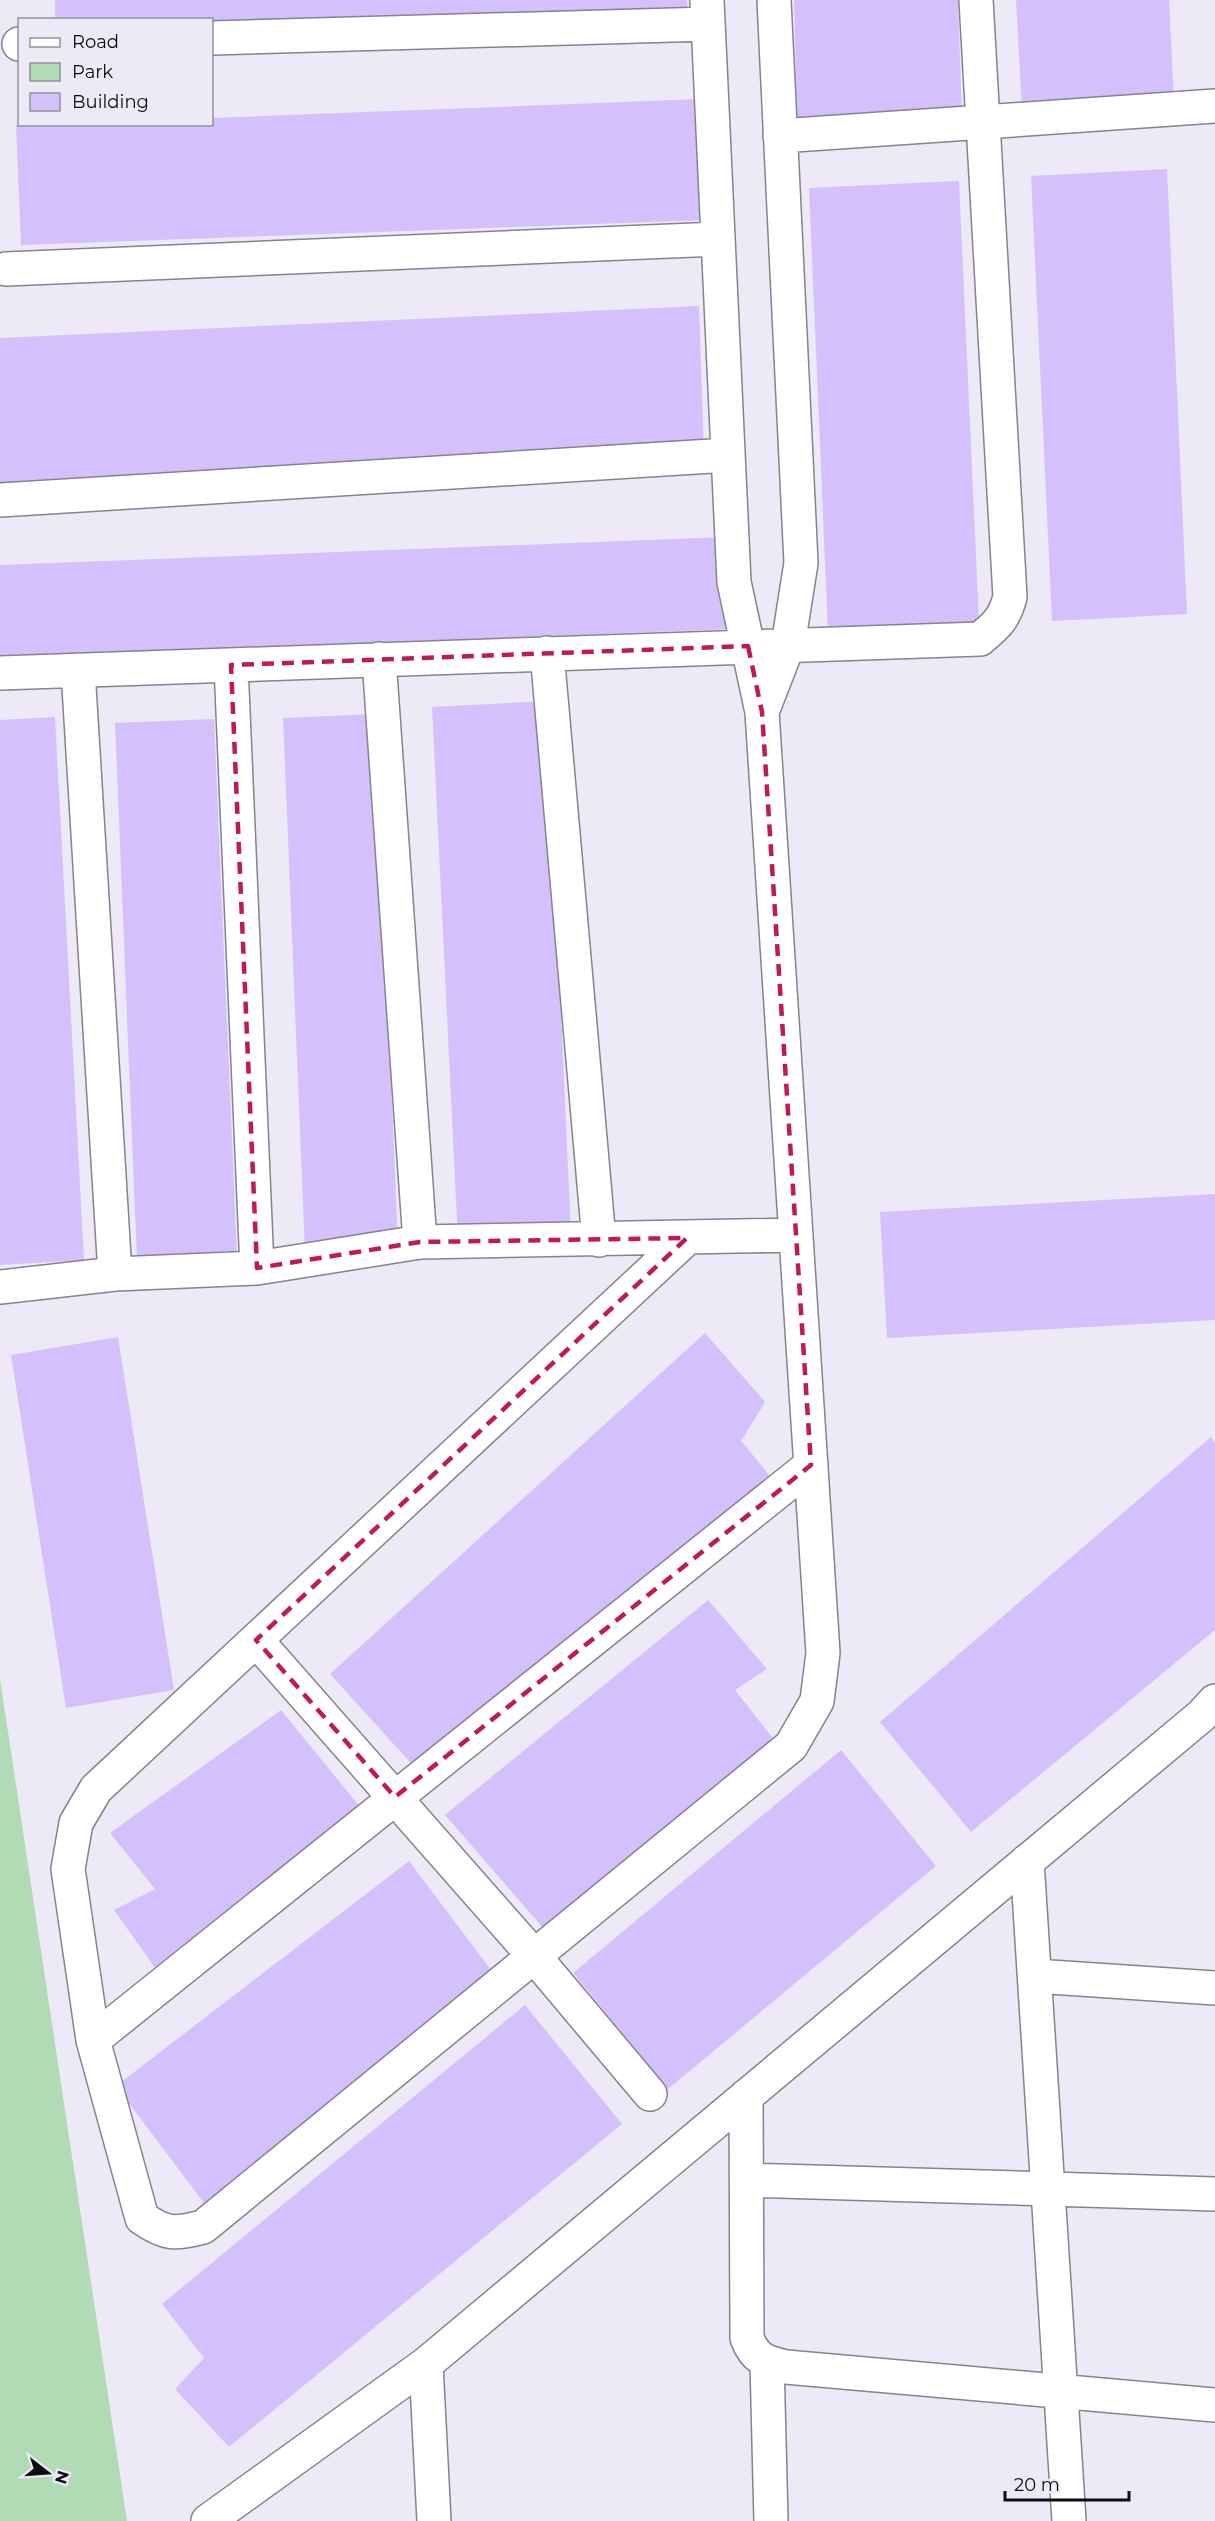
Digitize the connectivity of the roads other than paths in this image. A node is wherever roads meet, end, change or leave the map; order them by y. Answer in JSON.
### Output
{"nodes":[{"id":1,"x":774,"y":0,"type":"edge"},
{"id":2,"x":976,"y":0,"type":"edge"},
{"id":3,"x":707,"y":12,"type":"edge"},
{"id":4,"x":213,"y":38,"type":"edge"},
{"id":5,"x":1215,"y":106,"type":"edge"},
{"id":6,"x":982,"y":122,"type":"junction"},
{"id":7,"x":780,"y":136,"type":"junction"},
{"id":8,"x":718,"y":239,"type":"junction"},
{"id":9,"x":6,"y":269,"type":"dead end"},
{"id":10,"x":728,"y":455,"type":"junction"},
{"id":11,"x":0,"y":500,"type":"edge"},
{"id":12,"x":789,"y":645,"type":"junction"},
{"id":13,"x":748,"y":646,"type":"junction"},
{"id":14,"x":547,"y":653,"type":"junction"},
{"id":15,"x":379,"y":659,"type":"junction"},
{"id":16,"x":231,"y":665,"type":"junction"},
{"id":17,"x":78,"y":670,"type":"junction"},
{"id":18,"x":0,"y":673,"type":"edge"},
{"id":19,"x":762,"y":712,"type":"junction"},
{"id":20,"x":796,"y":1235,"type":"junction"},
{"id":21,"x":687,"y":1238,"type":"junction"},
{"id":22,"x":599,"y":1240,"type":"junction"},
{"id":23,"x":420,"y":1242,"type":"junction"},
{"id":24,"x":257,"y":1268,"type":"junction"},
{"id":25,"x":115,"y":1274,"type":"junction"},
{"id":26,"x":0,"y":1287,"type":"edge"},
{"id":27,"x":811,"y":1465,"type":"junction"},
{"id":28,"x":256,"y":1640,"type":"junction"},
{"id":29,"x":1215,"y":1701,"type":"edge"},
{"id":30,"x":395,"y":1797,"type":"junction"},
{"id":31,"x":1027,"y":1861,"type":"junction"},
{"id":32,"x":534,"y":1956,"type":"junction"},
{"id":33,"x":1035,"y":1976,"type":"junction"},
{"id":34,"x":1215,"y":1988,"type":"edge"},
{"id":35,"x":93,"y":2040,"type":"junction"},
{"id":36,"x":650,"y":2094,"type":"dead end"},
{"id":37,"x":746,"y":2096,"type":"junction"},
{"id":38,"x":747,"y":2180,"type":"junction"},
{"id":39,"x":1049,"y":2190,"type":"junction"},
{"id":40,"x":1215,"y":2194,"type":"edge"},
{"id":41,"x":767,"y":2362,"type":"junction"},
{"id":42,"x":426,"y":2364,"type":"junction"},
{"id":43,"x":1061,"y":2392,"type":"junction"},
{"id":44,"x":1215,"y":2406,"type":"edge"},
{"id":45,"x":208,"y":2521,"type":"edge"},
{"id":46,"x":435,"y":2521,"type":"edge"},
{"id":47,"x":771,"y":2521,"type":"edge"},
{"id":48,"x":1069,"y":2521,"type":"edge"}],
"edges":[{"from":1,"to":7,"type":"street"},
{"from":2,"to":6,"type":"street"},
{"from":3,"to":4,"type":"street"},
{"from":3,"to":8,"type":"street"},
{"from":5,"to":6,"type":"street"},
{"from":6,"to":7,"type":"street"},
{"from":6,"to":12,"type":"street"},
{"from":7,"to":12,"type":"street"},
{"from":8,"to":9,"type":"street"},
{"from":8,"to":10,"type":"street"},
{"from":10,"to":11,"type":"street"},
{"from":10,"to":13,"type":"street"},
{"from":12,"to":13,"type":"street"},
{"from":12,"to":19,"type":"street"},
{"from":13,"to":14,"type":"street"},
{"from":13,"to":19,"type":"street"},
{"from":14,"to":15,"type":"street"},
{"from":14,"to":22,"type":"street"},
{"from":15,"to":16,"type":"street"},
{"from":15,"to":23,"type":"street"},
{"from":16,"to":17,"type":"street"},
{"from":16,"to":24,"type":"street"},
{"from":17,"to":18,"type":"street"},
{"from":17,"to":25,"type":"street"},
{"from":19,"to":20,"type":"street"},
{"from":20,"to":21,"type":"street"},
{"from":20,"to":27,"type":"street"},
{"from":21,"to":22,"type":"street"},
{"from":21,"to":28,"type":"street"},
{"from":22,"to":23,"type":"street"},
{"from":23,"to":24,"type":"street"},
{"from":24,"to":25,"type":"street"},
{"from":25,"to":26,"type":"street"},
{"from":27,"to":30,"type":"street"},
{"from":27,"to":32,"type":"street"},
{"from":28,"to":30,"type":"street"},
{"from":28,"to":35,"type":"street"},
{"from":29,"to":31,"type":"street"},
{"from":30,"to":32,"type":"street"},
{"from":30,"to":35,"type":"street"},
{"from":31,"to":33,"type":"street"},
{"from":31,"to":37,"type":"street"},
{"from":32,"to":35,"type":"street"},
{"from":32,"to":36,"type":"street"},
{"from":33,"to":34,"type":"street"},
{"from":33,"to":39,"type":"street"},
{"from":37,"to":38,"type":"street"},
{"from":37,"to":42,"type":"street"},
{"from":38,"to":39,"type":"street"},
{"from":38,"to":41,"type":"street"},
{"from":39,"to":40,"type":"street"},
{"from":39,"to":43,"type":"street"},
{"from":41,"to":43,"type":"street"},
{"from":41,"to":47,"type":"street"},
{"from":42,"to":45,"type":"street"},
{"from":42,"to":46,"type":"street"},
{"from":43,"to":44,"type":"street"},
{"from":43,"to":48,"type":"street"}]}
